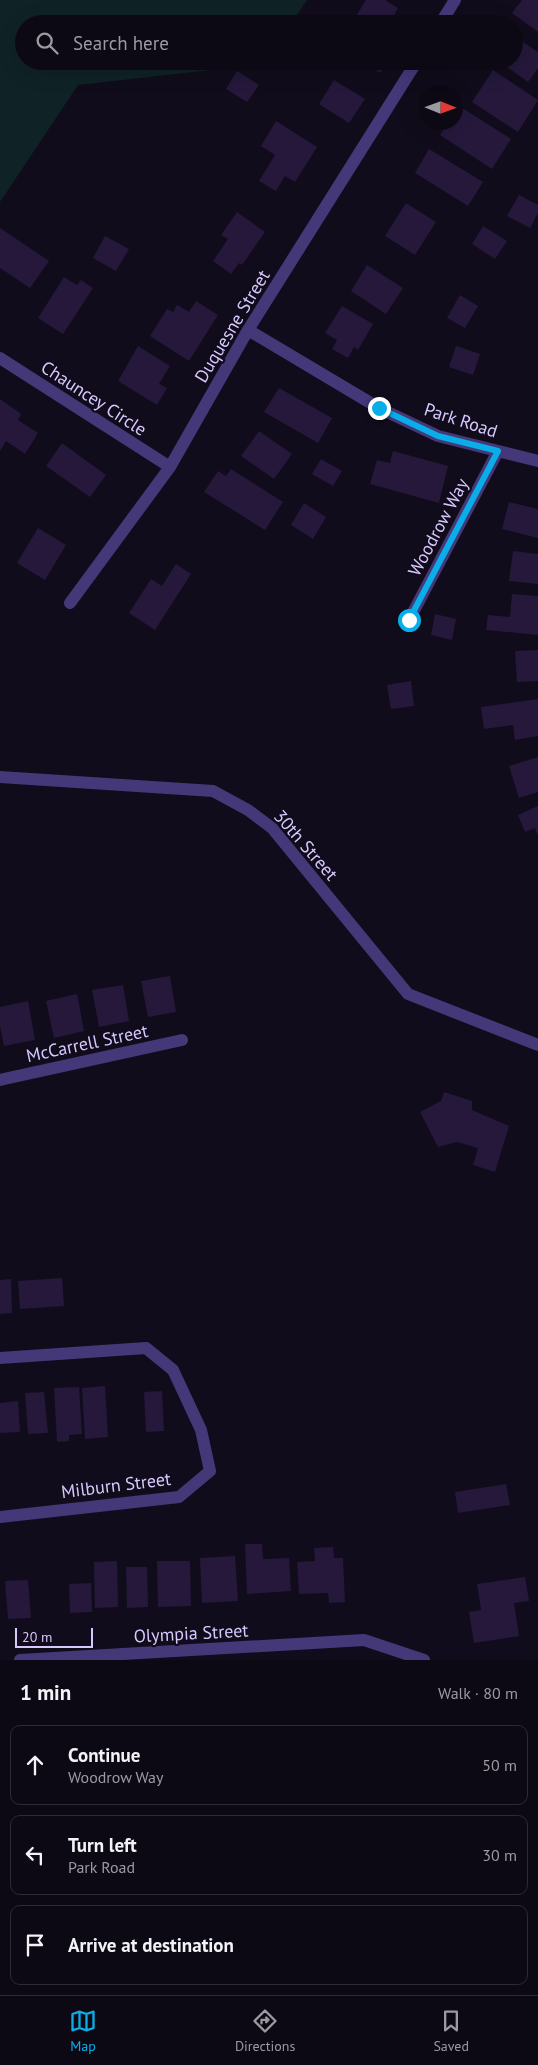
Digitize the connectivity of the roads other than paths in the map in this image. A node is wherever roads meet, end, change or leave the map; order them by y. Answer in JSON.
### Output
{"nodes":[{"id":1,"x":455,"y":0,"type":"edge"},
{"id":2,"x":446,"y":15,"type":"edge"},
{"id":3,"x":411,"y":70,"type":"edge"},
{"id":4,"x":248,"y":330,"type":"junction"},
{"id":5,"x":0,"y":358,"type":"edge"},
{"id":6,"x":498,"y":451,"type":"junction"},
{"id":7,"x":538,"y":461,"type":"edge"},
{"id":8,"x":170,"y":467,"type":"junction"},
{"id":9,"x":70,"y":603,"type":"dead end"},
{"id":10,"x":409,"y":620,"type":"dead end"},
{"id":11,"x":0,"y":777,"type":"edge"},
{"id":12,"x":182,"y":1040,"type":"dead end"},
{"id":13,"x":538,"y":1045,"type":"edge"},
{"id":14,"x":0,"y":1080,"type":"edge"},
{"id":15,"x":0,"y":1358,"type":"edge"},
{"id":16,"x":0,"y":1517,"type":"edge"},
{"id":17,"x":20,"y":1660,"type":"edge"},
{"id":18,"x":424,"y":1660,"type":"edge"}],
"edges":[{"from":1,"to":2,"type":"street"},
{"from":3,"to":4,"type":"street","name":"Duquesne Street"},
{"from":4,"to":6,"type":"street","name":"Park Road"},
{"from":4,"to":8,"type":"street","name":"Duquesne Street"},
{"from":5,"to":8,"type":"street","name":"Chauncey Circle"},
{"from":6,"to":7,"type":"street","name":"Park Road"},
{"from":6,"to":10,"type":"street","name":"Woodrow Way"},
{"from":8,"to":9,"type":"street","name":"Duquesne Street"},
{"from":11,"to":13,"type":"street","name":"30th Street"},
{"from":12,"to":14,"type":"street","name":"McCarrell Street"},
{"from":15,"to":16,"type":"street","name":"Milburn Street"},
{"from":17,"to":18,"type":"street","name":"Olympia Street"}]}
